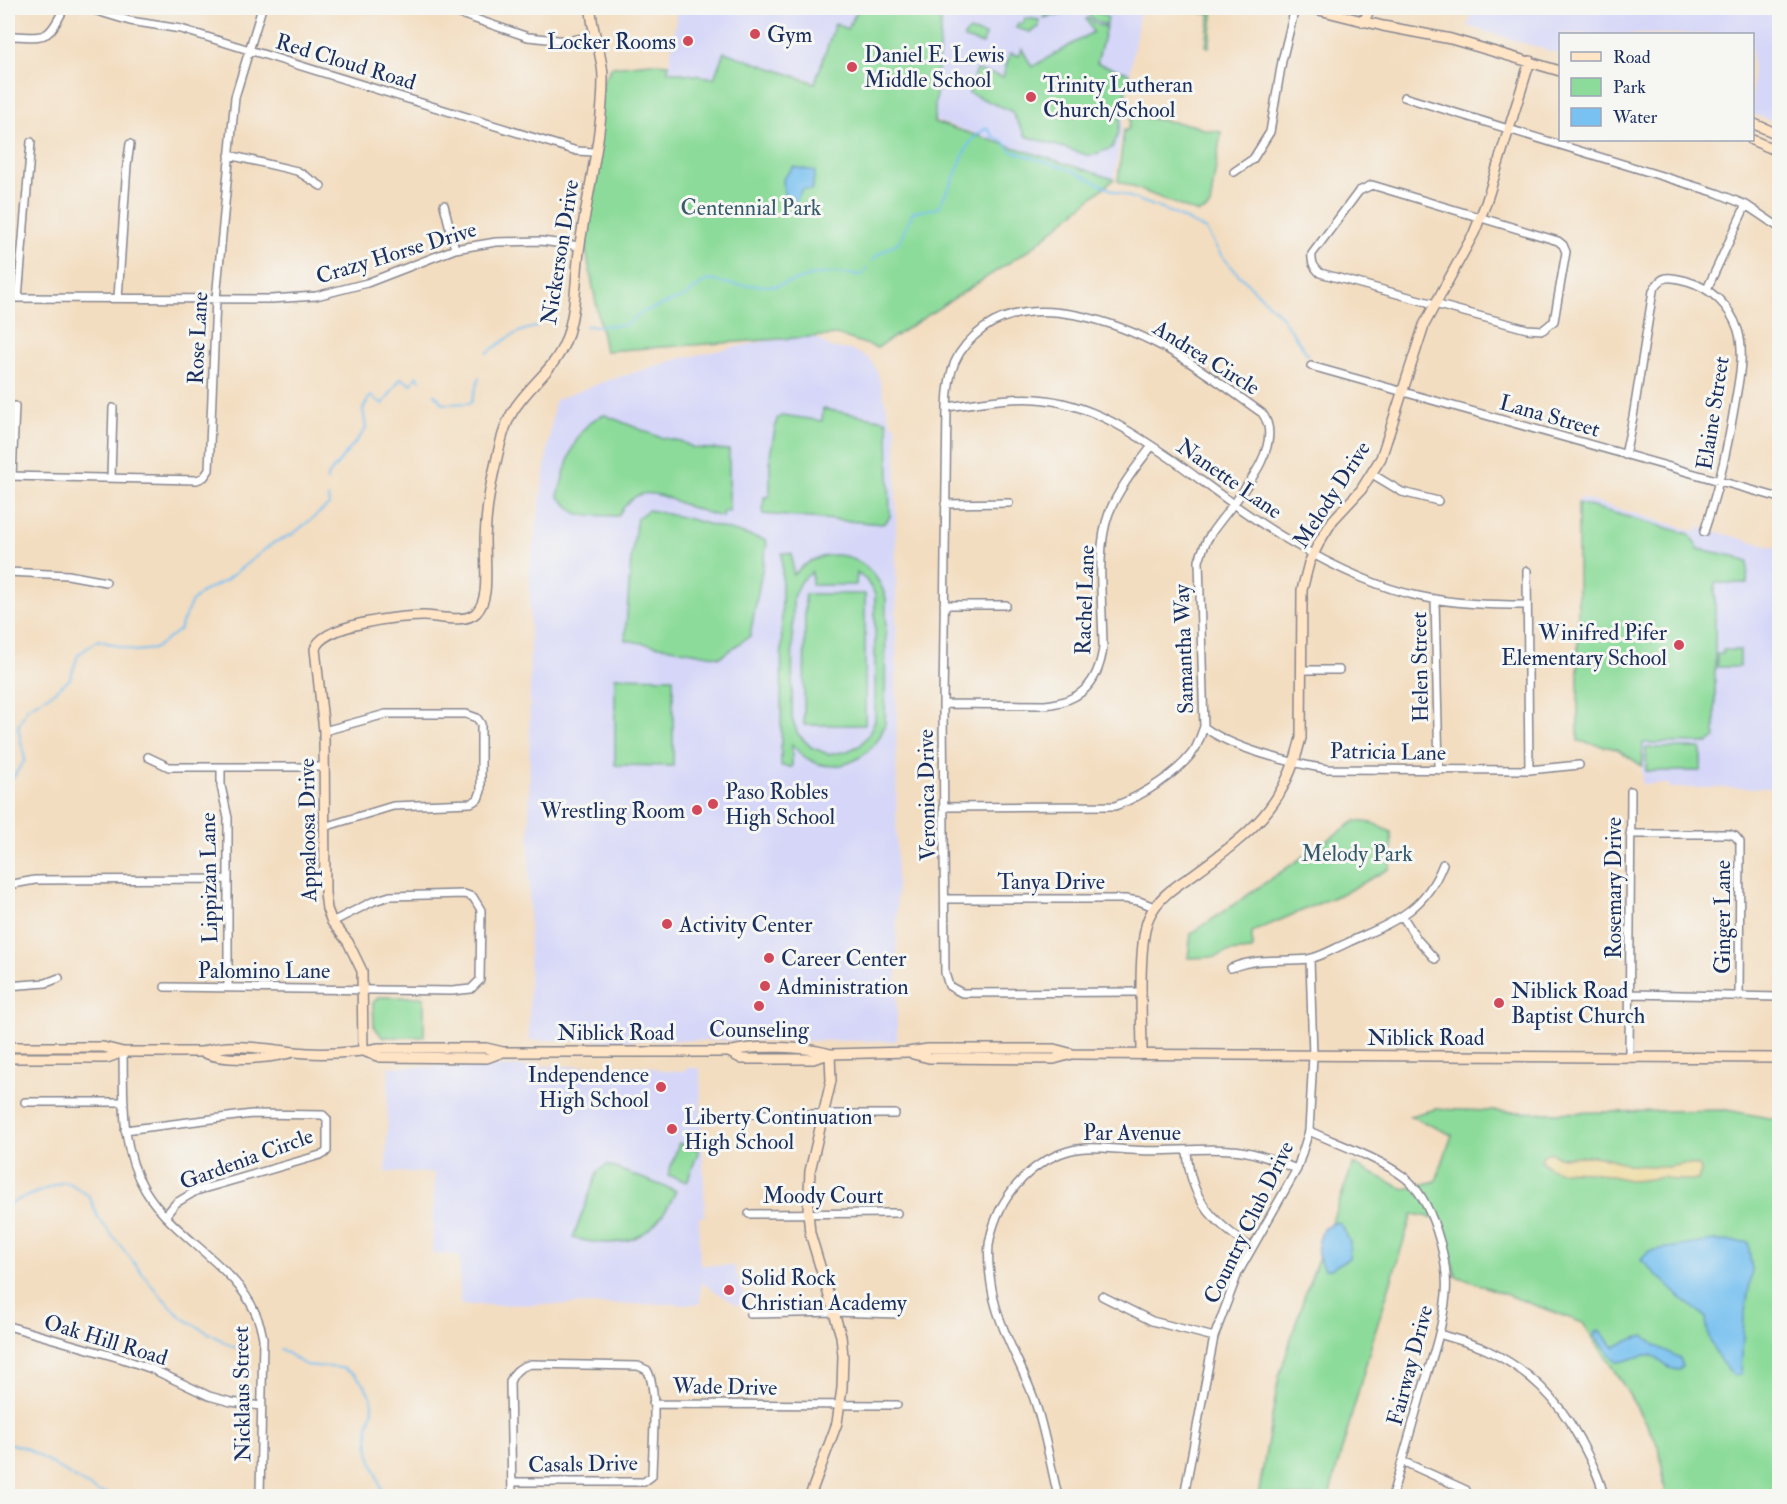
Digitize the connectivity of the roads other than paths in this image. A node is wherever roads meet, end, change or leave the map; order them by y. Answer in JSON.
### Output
{"nodes":[{"id":1,"x":64,"y":8,"type":"edge"},
{"id":2,"x":87,"y":8,"type":"edge"},
{"id":3,"x":262,"y":8,"type":"edge"},
{"id":4,"x":443,"y":8,"type":"edge"},
{"id":5,"x":591,"y":8,"type":"edge"},
{"id":6,"x":1295,"y":8,"type":"edge"},
{"id":7,"x":1311,"y":8,"type":"edge"},
{"id":8,"x":1370,"y":8,"type":"edge"},
{"id":9,"x":1364,"y":22,"type":"junction"},
{"id":10,"x":8,"y":36,"type":"edge"},
{"id":11,"x":595,"y":36,"type":"junction"},
{"id":12,"x":248,"y":50,"type":"junction"},
{"id":13,"x":1530,"y":62,"type":"junction"},
{"id":14,"x":1559,"y":70,"type":"edge"},
{"id":15,"x":1404,"y":97,"type":"dead end"},
{"id":16,"x":1754,"y":124,"type":"edge"},
{"id":17,"x":1508,"y":129,"type":"junction"},
{"id":18,"x":1779,"y":135,"type":"edge"},
{"id":19,"x":1754,"y":141,"type":"edge"},
{"id":20,"x":31,"y":142,"type":"dead end"},
{"id":21,"x":130,"y":144,"type":"dead end"},
{"id":22,"x":594,"y":152,"type":"junction"},
{"id":23,"x":1779,"y":152,"type":"edge"},
{"id":24,"x":229,"y":154,"type":"junction"},
{"id":25,"x":1234,"y":172,"type":"dead end"},
{"id":26,"x":321,"y":186,"type":"dead end"},
{"id":27,"x":444,"y":205,"type":"dead end"},
{"id":28,"x":1746,"y":205,"type":"junction"},
{"id":29,"x":1481,"y":216,"type":"junction"},
{"id":30,"x":1779,"y":228,"type":"edge"},
{"id":31,"x":579,"y":246,"type":"junction"},
{"id":32,"x":455,"y":249,"type":"junction"},
{"id":33,"x":1707,"y":289,"type":"junction"},
{"id":34,"x":8,"y":298,"type":"edge"},
{"id":35,"x":18,"y":298,"type":"junction"},
{"id":36,"x":118,"y":298,"type":"junction"},
{"id":37,"x":216,"y":299,"type":"junction"},
{"id":38,"x":1434,"y":305,"type":"junction"},
{"id":39,"x":1311,"y":366,"type":"dead end"},
{"id":40,"x":1402,"y":393,"type":"junction"},
{"id":41,"x":15,"y":406,"type":"dead end"},
{"id":42,"x":947,"y":407,"type":"junction"},
{"id":43,"x":113,"y":408,"type":"dead end"},
{"id":44,"x":1152,"y":446,"type":"junction"},
{"id":45,"x":1625,"y":455,"type":"junction"},
{"id":46,"x":1372,"y":474,"type":"junction"},
{"id":47,"x":10,"y":476,"type":"edge"},
{"id":48,"x":111,"y":478,"type":"junction"},
{"id":49,"x":1720,"y":481,"type":"junction"},
{"id":50,"x":1779,"y":498,"type":"edge"},
{"id":51,"x":1438,"y":501,"type":"dead end"},
{"id":52,"x":1010,"y":503,"type":"dead end"},
{"id":53,"x":1234,"y":503,"type":"junction"},
{"id":54,"x":945,"y":504,"type":"junction"},
{"id":55,"x":1704,"y":532,"type":"dead end"},
{"id":56,"x":1313,"y":554,"type":"junction"},
{"id":57,"x":1527,"y":571,"type":"dead end"},
{"id":58,"x":8,"y":572,"type":"edge"},
{"id":59,"x":106,"y":582,"type":"dead end"},
{"id":60,"x":1435,"y":599,"type":"junction"},
{"id":61,"x":944,"y":605,"type":"junction"},
{"id":62,"x":1006,"y":605,"type":"dead end"},
{"id":63,"x":1527,"y":605,"type":"junction"},
{"id":64,"x":358,"y":626,"type":"joint"},
{"id":65,"x":1301,"y":670,"type":"junction"},
{"id":66,"x":1339,"y":670,"type":"dead end"},
{"id":67,"x":943,"y":704,"type":"junction"},
{"id":68,"x":1204,"y":727,"type":"junction"},
{"id":69,"x":324,"y":731,"type":"junction"},
{"id":70,"x":148,"y":757,"type":"dead end"},
{"id":71,"x":1295,"y":762,"type":"junction"},
{"id":72,"x":1579,"y":765,"type":"dead end"},
{"id":73,"x":324,"y":767,"type":"junction"},
{"id":74,"x":221,"y":768,"type":"junction"},
{"id":75,"x":1439,"y":770,"type":"junction"},
{"id":76,"x":1529,"y":770,"type":"junction"},
{"id":77,"x":1631,"y":791,"type":"dead end"},
{"id":78,"x":945,"y":807,"type":"junction"},
{"id":79,"x":324,"y":827,"type":"junction"},
{"id":80,"x":1630,"y":834,"type":"junction"},
{"id":81,"x":1443,"y":864,"type":"dead end"},
{"id":82,"x":228,"y":879,"type":"junction"},
{"id":83,"x":8,"y":885,"type":"edge"},
{"id":84,"x":946,"y":899,"type":"junction"},
{"id":85,"x":1154,"y":908,"type":"junction"},
{"id":86,"x":1403,"y":917,"type":"junction"},
{"id":87,"x":332,"y":922,"type":"junction"},
{"id":88,"x":1310,"y":959,"type":"junction"},
{"id":89,"x":1435,"y":959,"type":"dead end"},
{"id":90,"x":1231,"y":968,"type":"dead end"},
{"id":91,"x":59,"y":978,"type":"dead end"},
{"id":92,"x":8,"y":986,"type":"edge"},
{"id":93,"x":165,"y":987,"type":"dead end"},
{"id":94,"x":228,"y":988,"type":"junction"},
{"id":95,"x":363,"y":989,"type":"junction"},
{"id":96,"x":1142,"y":992,"type":"junction"},
{"id":97,"x":1630,"y":994,"type":"junction"},
{"id":98,"x":1739,"y":997,"type":"junction"},
{"id":99,"x":1779,"y":997,"type":"edge"},
{"id":100,"x":8,"y":1047,"type":"edge"},
{"id":101,"x":123,"y":1052,"type":"junction"},
{"id":102,"x":363,"y":1052,"type":"junction"},
{"id":103,"x":830,"y":1054,"type":"junction"},
{"id":104,"x":1142,"y":1054,"type":"junction"},
{"id":105,"x":1313,"y":1056,"type":"junction"},
{"id":106,"x":1629,"y":1057,"type":"junction"},
{"id":107,"x":8,"y":1058,"type":"edge"},
{"id":108,"x":1779,"y":1058,"type":"edge"},
{"id":109,"x":25,"y":1102,"type":"dead end"},
{"id":110,"x":124,"y":1102,"type":"junction"},
{"id":111,"x":750,"y":1114,"type":"dead end"},
{"id":112,"x":824,"y":1114,"type":"junction"},
{"id":113,"x":895,"y":1114,"type":"dead end"},
{"id":114,"x":125,"y":1130,"type":"junction"},
{"id":115,"x":1309,"y":1131,"type":"junction"},
{"id":116,"x":1186,"y":1151,"type":"junction"},
{"id":117,"x":1297,"y":1169,"type":"junction"},
{"id":118,"x":808,"y":1212,"type":"junction"},
{"id":119,"x":897,"y":1213,"type":"dead end"},
{"id":120,"x":749,"y":1214,"type":"dead end"},
{"id":121,"x":165,"y":1216,"type":"junction"},
{"id":122,"x":1252,"y":1248,"type":"junction"},
{"id":123,"x":1102,"y":1296,"type":"dead end"},
{"id":124,"x":835,"y":1312,"type":"junction"},
{"id":125,"x":750,"y":1314,"type":"dead end"},
{"id":126,"x":898,"y":1314,"type":"dead end"},
{"id":127,"x":8,"y":1326,"type":"edge"},
{"id":128,"x":1439,"y":1334,"type":"junction"},
{"id":129,"x":1214,"y":1337,"type":"junction"},
{"id":130,"x":653,"y":1404,"type":"junction"},
{"id":131,"x":897,"y":1405,"type":"dead end"},
{"id":132,"x":261,"y":1406,"type":"junction"},
{"id":133,"x":840,"y":1406,"type":"junction"},
{"id":134,"x":1402,"y":1461,"type":"junction"},
{"id":135,"x":512,"y":1482,"type":"junction"},
{"id":136,"x":1466,"y":1490,"type":"dead end"},
{"id":137,"x":260,"y":1497,"type":"edge"},
{"id":138,"x":512,"y":1497,"type":"edge"},
{"id":139,"x":810,"y":1497,"type":"edge"},
{"id":140,"x":1058,"y":1497,"type":"edge"},
{"id":141,"x":1185,"y":1497,"type":"edge"},
{"id":142,"x":1392,"y":1497,"type":"edge"},
{"id":143,"x":1604,"y":1497,"type":"edge"}],
"edges":[{"from":1,"to":10,"type":"street"},
{"from":2,"to":12,"type":"street","name":"Red Cloud Road"},
{"from":3,"to":12,"type":"street","name":"Rose Lane"},
{"from":4,"to":11,"type":"street"},
{"from":5,"to":11,"type":"street","name":"Nickerson Drive"},
{"from":6,"to":25,"type":"street"},
{"from":7,"to":9,"type":"street"},
{"from":8,"to":9,"type":"street"},
{"from":9,"to":13,"type":"street"},
{"from":11,"to":22,"type":"street","name":"Nickerson Drive"},
{"from":12,"to":22,"type":"street","name":"Red Cloud Road"},
{"from":12,"to":24,"type":"street","name":"Rose Lane"},
{"from":13,"to":14,"type":"street"},
{"from":13,"to":17,"type":"street","name":"Melody Drive"},
{"from":15,"to":17,"type":"street"},
{"from":16,"to":18,"type":"street"},
{"from":17,"to":28,"type":"street"},
{"from":17,"to":29,"type":"street","name":"Melody Drive"},
{"from":19,"to":23,"type":"street"},
{"from":20,"to":35,"type":"street"},
{"from":21,"to":36,"type":"street"},
{"from":22,"to":31,"type":"street","name":"Nickerson Drive"},
{"from":24,"to":26,"type":"street"},
{"from":24,"to":37,"type":"street","name":"Rose Lane"},
{"from":27,"to":32,"type":"street"},
{"from":28,"to":30,"type":"street"},
{"from":28,"to":33,"type":"street"},
{"from":29,"to":38,"type":"street","name":"Melody Drive"},
{"from":29,"to":38,"type":"street"},
{"from":29,"to":38,"type":"street"},
{"from":31,"to":32,"type":"street","name":"Crazy Horse Drive"},
{"from":31,"to":64,"type":"street","name":"Nickerson Drive"},
{"from":32,"to":37,"type":"street","name":"Crazy Horse Drive"},
{"from":33,"to":45,"type":"street","name":"Elaine Street"},
{"from":33,"to":49,"type":"street","name":"Elaine Street"},
{"from":34,"to":35,"type":"street","name":"Crazy Horse Drive"},
{"from":35,"to":36,"type":"street","name":"Crazy Horse Drive"},
{"from":36,"to":37,"type":"street","name":"Crazy Horse Drive"},
{"from":37,"to":48,"type":"street","name":"Rose Lane"},
{"from":38,"to":40,"type":"street","name":"Melody Drive"},
{"from":39,"to":40,"type":"street","name":"Lana Street"},
{"from":40,"to":45,"type":"street","name":"Lana Street"},
{"from":40,"to":46,"type":"street","name":"Melody Drive"},
{"from":41,"to":47,"type":"street"},
{"from":42,"to":44,"type":"street","name":"Nanette Lane"},
{"from":42,"to":53,"type":"street","name":"Andrea Circle"},
{"from":42,"to":54,"type":"street","name":"Veronica Drive"},
{"from":43,"to":48,"type":"street"},
{"from":44,"to":53,"type":"street","name":"Nanette Lane"},
{"from":44,"to":67,"type":"street","name":"Rachel Lane"},
{"from":45,"to":49,"type":"street","name":"Lana Street"},
{"from":46,"to":51,"type":"street"},
{"from":46,"to":56,"type":"street","name":"Melody Drive"},
{"from":47,"to":48,"type":"street","name":"Rose Lane"},
{"from":49,"to":50,"type":"street","name":"Lana Street"},
{"from":49,"to":55,"type":"street","name":"Elaine Street"},
{"from":52,"to":54,"type":"street"},
{"from":53,"to":56,"type":"street","name":"Nanette Lane"},
{"from":53,"to":68,"type":"street","name":"Samantha Way"},
{"from":54,"to":61,"type":"street","name":"Veronica Drive"},
{"from":56,"to":60,"type":"street","name":"Nanette Lane"},
{"from":56,"to":65,"type":"street","name":"Melody Drive"},
{"from":57,"to":63,"type":"street"},
{"from":58,"to":59,"type":"street"},
{"from":60,"to":63,"type":"street","name":"Nanette Lane"},
{"from":60,"to":75,"type":"street","name":"Helen Street"},
{"from":61,"to":62,"type":"street"},
{"from":61,"to":67,"type":"street","name":"Veronica Drive"},
{"from":63,"to":76,"type":"street"},
{"from":64,"to":69,"type":"street","name":"Appaloosa Drive"},
{"from":65,"to":66,"type":"street"},
{"from":65,"to":71,"type":"street","name":"Melody Drive"},
{"from":67,"to":78,"type":"street","name":"Veronica Drive"},
{"from":68,"to":71,"type":"street","name":"Patricia Lane"},
{"from":68,"to":78,"type":"street","name":"Samantha Way"},
{"from":69,"to":73,"type":"street","name":"Appaloosa Drive"},
{"from":69,"to":79,"type":"street"},
{"from":70,"to":74,"type":"street"},
{"from":71,"to":75,"type":"street","name":"Patricia Lane"},
{"from":71,"to":85,"type":"street","name":"Melody Drive"},
{"from":72,"to":76,"type":"street","name":"Patricia Lane"},
{"from":73,"to":74,"type":"street"},
{"from":73,"to":79,"type":"street","name":"Appaloosa Drive"},
{"from":74,"to":82,"type":"street","name":"Lippizan Lane"},
{"from":75,"to":76,"type":"street","name":"Patricia Lane"},
{"from":77,"to":80,"type":"street","name":"Rosemary Drive"},
{"from":78,"to":84,"type":"street","name":"Veronica Drive"},
{"from":79,"to":87,"type":"street","name":"Appaloosa Drive"},
{"from":80,"to":97,"type":"street","name":"Rosemary Drive"},
{"from":80,"to":98,"type":"street","name":"Ginger Lane"},
{"from":81,"to":86,"type":"street"},
{"from":82,"to":83,"type":"street"},
{"from":82,"to":94,"type":"street","name":"Lippizan Lane"},
{"from":84,"to":85,"type":"street","name":"Tanya Drive"},
{"from":84,"to":96,"type":"street","name":"Veronica Drive"},
{"from":85,"to":96,"type":"street","name":"Melody Drive"},
{"from":86,"to":88,"type":"street"},
{"from":86,"to":89,"type":"street"},
{"from":87,"to":95,"type":"street","name":"Appaloosa Drive"},
{"from":87,"to":95,"type":"street","name":"Palomino Lane"},
{"from":88,"to":90,"type":"street"},
{"from":88,"to":105,"type":"street","name":"Country Club Drive"},
{"from":91,"to":92,"type":"street"},
{"from":93,"to":94,"type":"street","name":"Palomino Lane"},
{"from":94,"to":95,"type":"street","name":"Palomino Lane"},
{"from":95,"to":102,"type":"street","name":"Appaloosa Drive"},
{"from":96,"to":104,"type":"street","name":"Melody Drive"},
{"from":97,"to":98,"type":"street"},
{"from":97,"to":106,"type":"street","name":"Rosemary Drive"},
{"from":98,"to":99,"type":"street"},
{"from":100,"to":101,"type":"street","name":"Niblick Road"},
{"from":101,"to":102,"type":"street","name":"Niblick Road"},
{"from":101,"to":107,"type":"street","name":"Niblick Road"},
{"from":101,"to":110,"type":"street","name":"Nicklaus Street"},
{"from":102,"to":103,"type":"street","name":"Niblick Road"},
{"from":103,"to":104,"type":"street","name":"Niblick Road"},
{"from":103,"to":112,"type":"street"},
{"from":104,"to":105,"type":"street","name":"Niblick Road"},
{"from":105,"to":106,"type":"street","name":"Niblick Road"},
{"from":105,"to":115,"type":"street","name":"Country Club Drive"},
{"from":106,"to":108,"type":"street","name":"Niblick Road"},
{"from":109,"to":110,"type":"street"},
{"from":110,"to":114,"type":"street","name":"Nicklaus Street"},
{"from":111,"to":112,"type":"street"},
{"from":112,"to":113,"type":"street"},
{"from":112,"to":118,"type":"street"},
{"from":114,"to":121,"type":"street","name":"Nicklaus Street"},
{"from":114,"to":121,"type":"street","name":"Gardenia Circle"},
{"from":115,"to":117,"type":"street","name":"Country Club Drive"},
{"from":115,"to":128,"type":"street","name":"Fairway Drive"},
{"from":116,"to":117,"type":"street","name":"Par Avenue"},
{"from":116,"to":122,"type":"street"},
{"from":116,"to":140,"type":"street","name":"Par Avenue"},
{"from":117,"to":122,"type":"street","name":"Country Club Drive"},
{"from":118,"to":119,"type":"street","name":"Moody Court"},
{"from":118,"to":120,"type":"street","name":"Moody Court"},
{"from":118,"to":124,"type":"street"},
{"from":121,"to":132,"type":"street","name":"Nicklaus Street"},
{"from":122,"to":129,"type":"street","name":"Country Club Drive"},
{"from":123,"to":129,"type":"street"},
{"from":124,"to":125,"type":"street"},
{"from":124,"to":126,"type":"street"},
{"from":124,"to":133,"type":"street"},
{"from":127,"to":132,"type":"street","name":"Oak Hill Road"},
{"from":128,"to":134,"type":"street","name":"Fairway Drive"},
{"from":128,"to":143,"type":"street"},
{"from":129,"to":141,"type":"street","name":"Country Club Drive"},
{"from":130,"to":133,"type":"street","name":"Wade Drive"},
{"from":130,"to":135,"type":"street","name":"Casals Drive"},
{"from":130,"to":135,"type":"street","name":"Wade Drive"},
{"from":131,"to":133,"type":"street","name":"Wade Drive"},
{"from":132,"to":137,"type":"street","name":"Nicklaus Street"},
{"from":133,"to":139,"type":"street"},
{"from":134,"to":136,"type":"street"},
{"from":134,"to":142,"type":"street","name":"Fairway Drive"},
{"from":135,"to":138,"type":"street","name":"Wade Drive"}]}
